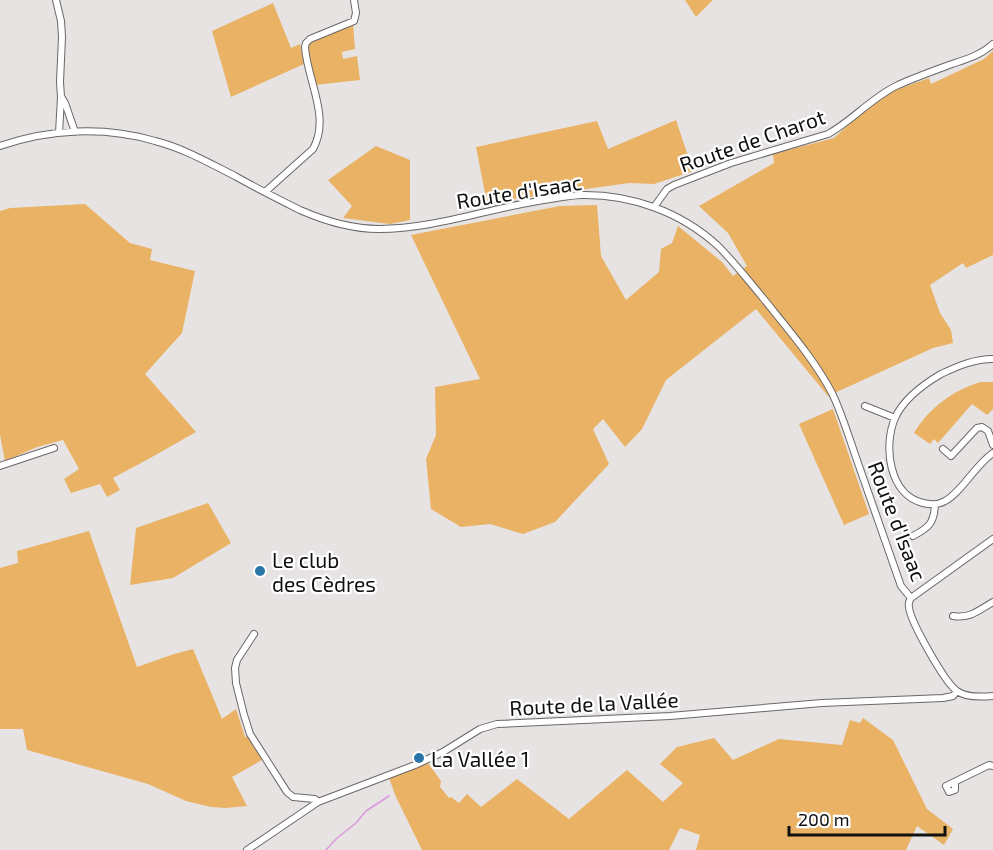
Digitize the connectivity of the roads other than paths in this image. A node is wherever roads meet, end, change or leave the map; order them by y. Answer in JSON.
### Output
{"nodes":[{"id":1,"x":56,"y":0,"type":"edge"},
{"id":2,"x":354,"y":0,"type":"edge"},
{"id":3,"x":993,"y":44,"type":"edge"},
{"id":4,"x":61,"y":97,"type":"junction"},
{"id":5,"x":75,"y":132,"type":"junction"},
{"id":6,"x":59,"y":133,"type":"junction"},
{"id":7,"x":0,"y":146,"type":"edge"},
{"id":8,"x":265,"y":192,"type":"junction"},
{"id":9,"x":654,"y":207,"type":"junction"},
{"id":10,"x":993,"y":359,"type":"edge"},
{"id":11,"x":865,"y":406,"type":"dead end"},
{"id":12,"x":895,"y":418,"type":"junction"},
{"id":13,"x":993,"y":445,"type":"edge"},
{"id":14,"x":54,"y":448,"type":"dead end"},
{"id":15,"x":943,"y":449,"type":"dead end"},
{"id":16,"x":993,"y":453,"type":"edge"},
{"id":17,"x":0,"y":466,"type":"edge"},
{"id":18,"x":935,"y":505,"type":"junction"},
{"id":19,"x":913,"y":536,"type":"dead end"},
{"id":20,"x":993,"y":539,"type":"edge"},
{"id":21,"x":911,"y":598,"type":"junction"},
{"id":22,"x":993,"y":602,"type":"edge"},
{"id":23,"x":953,"y":616,"type":"dead end"},
{"id":24,"x":254,"y":634,"type":"dead end"},
{"id":25,"x":957,"y":691,"type":"junction"},
{"id":26,"x":993,"y":696,"type":"edge"},
{"id":27,"x":993,"y":766,"type":"edge"},
{"id":28,"x":955,"y":782,"type":"dead end"},
{"id":29,"x":318,"y":802,"type":"junction"},
{"id":30,"x":247,"y":850,"type":"edge"}],
"edges":[{"from":1,"to":4,"type":"street"},
{"from":2,"to":8,"type":"street"},
{"from":3,"to":9,"type":"street","name":"Route de Charot"},
{"from":4,"to":5,"type":"street"},
{"from":4,"to":6,"type":"street"},
{"from":5,"to":6,"type":"street","name":"Route d'Isaac"},
{"from":5,"to":8,"type":"street","name":"Route d'Isaac"},
{"from":6,"to":7,"type":"street","name":"Route d'Isaac"},
{"from":8,"to":9,"type":"street","name":"Route d'Isaac"},
{"from":9,"to":21,"type":"street","name":"Route d'Isaac"},
{"from":10,"to":12,"type":"street"},
{"from":11,"to":12,"type":"street"},
{"from":12,"to":18,"type":"street"},
{"from":13,"to":15,"type":"street"},
{"from":14,"to":17,"type":"street"},
{"from":16,"to":18,"type":"street"},
{"from":18,"to":19,"type":"street"},
{"from":20,"to":21,"type":"street"},
{"from":21,"to":25,"type":"street","name":"Route d'Isaac"},
{"from":22,"to":23,"type":"street"},
{"from":24,"to":29,"type":"street"},
{"from":25,"to":26,"type":"street"},
{"from":25,"to":29,"type":"street","name":"Route de la Vallée"},
{"from":27,"to":28,"type":"street"},
{"from":29,"to":30,"type":"street","name":"Route de la Vallée"}]}
